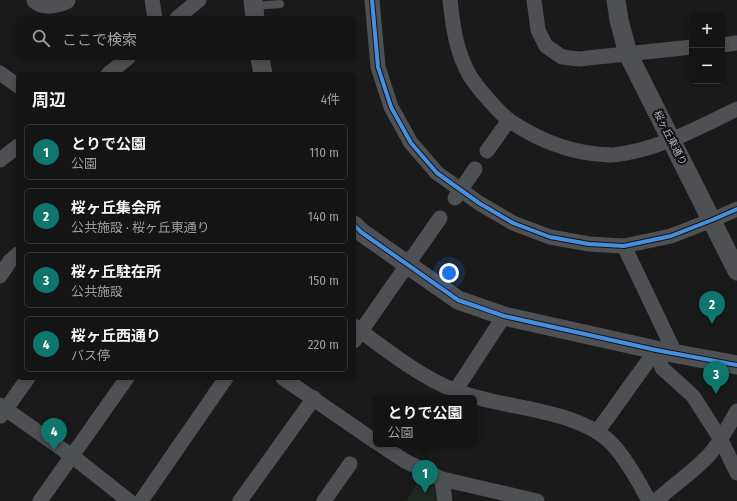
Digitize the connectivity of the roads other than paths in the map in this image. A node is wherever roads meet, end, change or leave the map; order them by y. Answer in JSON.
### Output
{"nodes":[{"id":1,"x":36,"y":0,"type":"edge"},
{"id":2,"x":66,"y":0,"type":"edge"},
{"id":3,"x":152,"y":0,"type":"edge"},
{"id":4,"x":199,"y":0,"type":"edge"},
{"id":5,"x":372,"y":0,"type":"edge"},
{"id":6,"x":450,"y":0,"type":"edge"},
{"id":7,"x":534,"y":0,"type":"edge"},
{"id":8,"x":616,"y":0,"type":"edge"},
{"id":9,"x":280,"y":4,"type":"dead end"},
{"id":10,"x":254,"y":8,"type":"edge"},
{"id":11,"x":155,"y":16,"type":"edge"},
{"id":12,"x":180,"y":16,"type":"edge"},
{"id":13,"x":737,"y":43,"type":"edge"},
{"id":14,"x":725,"y":45,"type":"edge"},
{"id":15,"x":689,"y":47,"type":"edge"},
{"id":16,"x":628,"y":54,"type":"junction"},
{"id":17,"x":126,"y":60,"type":"edge"},
{"id":18,"x":260,"y":60,"type":"edge"},
{"id":19,"x":110,"y":72,"type":"edge"},
{"id":20,"x":264,"y":72,"type":"edge"},
{"id":21,"x":0,"y":73,"type":"edge"},
{"id":22,"x":16,"y":85,"type":"edge"},
{"id":23,"x":737,"y":109,"type":"edge"},
{"id":24,"x":509,"y":120,"type":"junction"},
{"id":25,"x":672,"y":140,"type":"junction"},
{"id":26,"x":16,"y":148,"type":"edge"},
{"id":27,"x":487,"y":151,"type":"dead end"},
{"id":28,"x":0,"y":160,"type":"edge"},
{"id":29,"x":475,"y":169,"type":"dead end"},
{"id":30,"x":458,"y":194,"type":"junction"},
{"id":31,"x":737,"y":208,"type":"edge"},
{"id":32,"x":440,"y":218,"type":"dead end"},
{"id":33,"x":712,"y":220,"type":"junction"},
{"id":34,"x":356,"y":227,"type":"edge"},
{"id":35,"x":624,"y":246,"type":"junction"},
{"id":36,"x":16,"y":256,"type":"edge"},
{"id":37,"x":407,"y":264,"type":"junction"},
{"id":38,"x":737,"y":271,"type":"edge"},
{"id":39,"x":0,"y":276,"type":"edge"},
{"id":40,"x":504,"y":316,"type":"junction"},
{"id":41,"x":356,"y":333,"type":"edge"},
{"id":42,"x":656,"y":350,"type":"junction"},
{"id":43,"x":675,"y":354,"type":"junction"},
{"id":44,"x":737,"y":365,"type":"edge"},
{"id":45,"x":26,"y":380,"type":"edge"},
{"id":46,"x":126,"y":380,"type":"edge"},
{"id":47,"x":225,"y":380,"type":"edge"},
{"id":48,"x":286,"y":380,"type":"edge"},
{"id":49,"x":455,"y":391,"type":"junction"},
{"id":50,"x":466,"y":395,"type":"edge"},
{"id":51,"x":314,"y":398,"type":"junction"},
{"id":52,"x":477,"y":398,"type":"edge"},
{"id":53,"x":2,"y":411,"type":"edge"},
{"id":54,"x":737,"y":411,"type":"edge"},
{"id":55,"x":597,"y":432,"type":"junction"},
{"id":56,"x":720,"y":438,"type":"junction"},
{"id":57,"x":371,"y":443,"type":"edge"},
{"id":58,"x":379,"y":447,"type":"edge"},
{"id":59,"x":72,"y":456,"type":"junction"},
{"id":60,"x":350,"y":464,"type":"dead end"},
{"id":61,"x":737,"y":473,"type":"edge"},
{"id":62,"x":442,"y":480,"type":"junction"},
{"id":63,"x":40,"y":501,"type":"edge"},
{"id":64,"x":129,"y":501,"type":"edge"},
{"id":65,"x":141,"y":501,"type":"edge"},
{"id":66,"x":240,"y":501,"type":"edge"},
{"id":67,"x":325,"y":501,"type":"edge"},
{"id":68,"x":445,"y":501,"type":"edge"},
{"id":69,"x":537,"y":501,"type":"edge"},
{"id":70,"x":649,"y":501,"type":"edge"},
{"id":71,"x":656,"y":501,"type":"edge"}],
"edges":[{"from":1,"to":2,"type":"street"},
{"from":3,"to":11,"type":"street"},
{"from":4,"to":12,"type":"street"},
{"from":5,"to":30,"type":"street"},
{"from":6,"to":24,"type":"street"},
{"from":7,"to":16,"type":"street"},
{"from":8,"to":16,"type":"street","name":"桜ヶ丘東通り"},
{"from":9,"to":10,"type":"lane"},
{"from":13,"to":14,"type":"street"},
{"from":15,"to":16,"type":"street"},
{"from":16,"to":25,"type":"street","name":"桜ヶ丘東通り"},
{"from":17,"to":19,"type":"street"},
{"from":18,"to":20,"type":"street"},
{"from":21,"to":22,"type":"street"},
{"from":23,"to":25,"type":"street"},
{"from":24,"to":25,"type":"street"},
{"from":24,"to":27,"type":"street"},
{"from":25,"to":33,"type":"street","name":"桜ヶ丘東通り"},
{"from":26,"to":28,"type":"street"},
{"from":29,"to":30,"type":"street"},
{"from":30,"to":35,"type":"street"},
{"from":31,"to":33,"type":"street"},
{"from":32,"to":37,"type":"street"},
{"from":33,"to":35,"type":"street"},
{"from":33,"to":38,"type":"street","name":"桜ヶ丘東通り"},
{"from":34,"to":37,"type":"street"},
{"from":35,"to":43,"type":"street"},
{"from":36,"to":39,"type":"street"},
{"from":37,"to":40,"type":"street"},
{"from":37,"to":41,"type":"street"},
{"from":40,"to":42,"type":"street"},
{"from":40,"to":49,"type":"street"},
{"from":41,"to":49,"type":"street"},
{"from":42,"to":43,"type":"street"},
{"from":42,"to":55,"type":"street"},
{"from":42,"to":56,"type":"street"},
{"from":43,"to":44,"type":"street"},
{"from":45,"to":53,"type":"street"},
{"from":46,"to":59,"type":"street"},
{"from":47,"to":65,"type":"street"},
{"from":48,"to":51,"type":"street"},
{"from":49,"to":50,"type":"street"},
{"from":51,"to":57,"type":"street"},
{"from":51,"to":66,"type":"street"},
{"from":52,"to":55,"type":"street"},
{"from":53,"to":59,"type":"street"},
{"from":54,"to":56,"type":"street"},
{"from":55,"to":70,"type":"street"},
{"from":56,"to":61,"type":"street"},
{"from":56,"to":71,"type":"street"},
{"from":58,"to":62,"type":"street"},
{"from":59,"to":63,"type":"street"},
{"from":59,"to":64,"type":"street"},
{"from":60,"to":67,"type":"street"},
{"from":62,"to":68,"type":"street"},
{"from":62,"to":69,"type":"street"}]}
